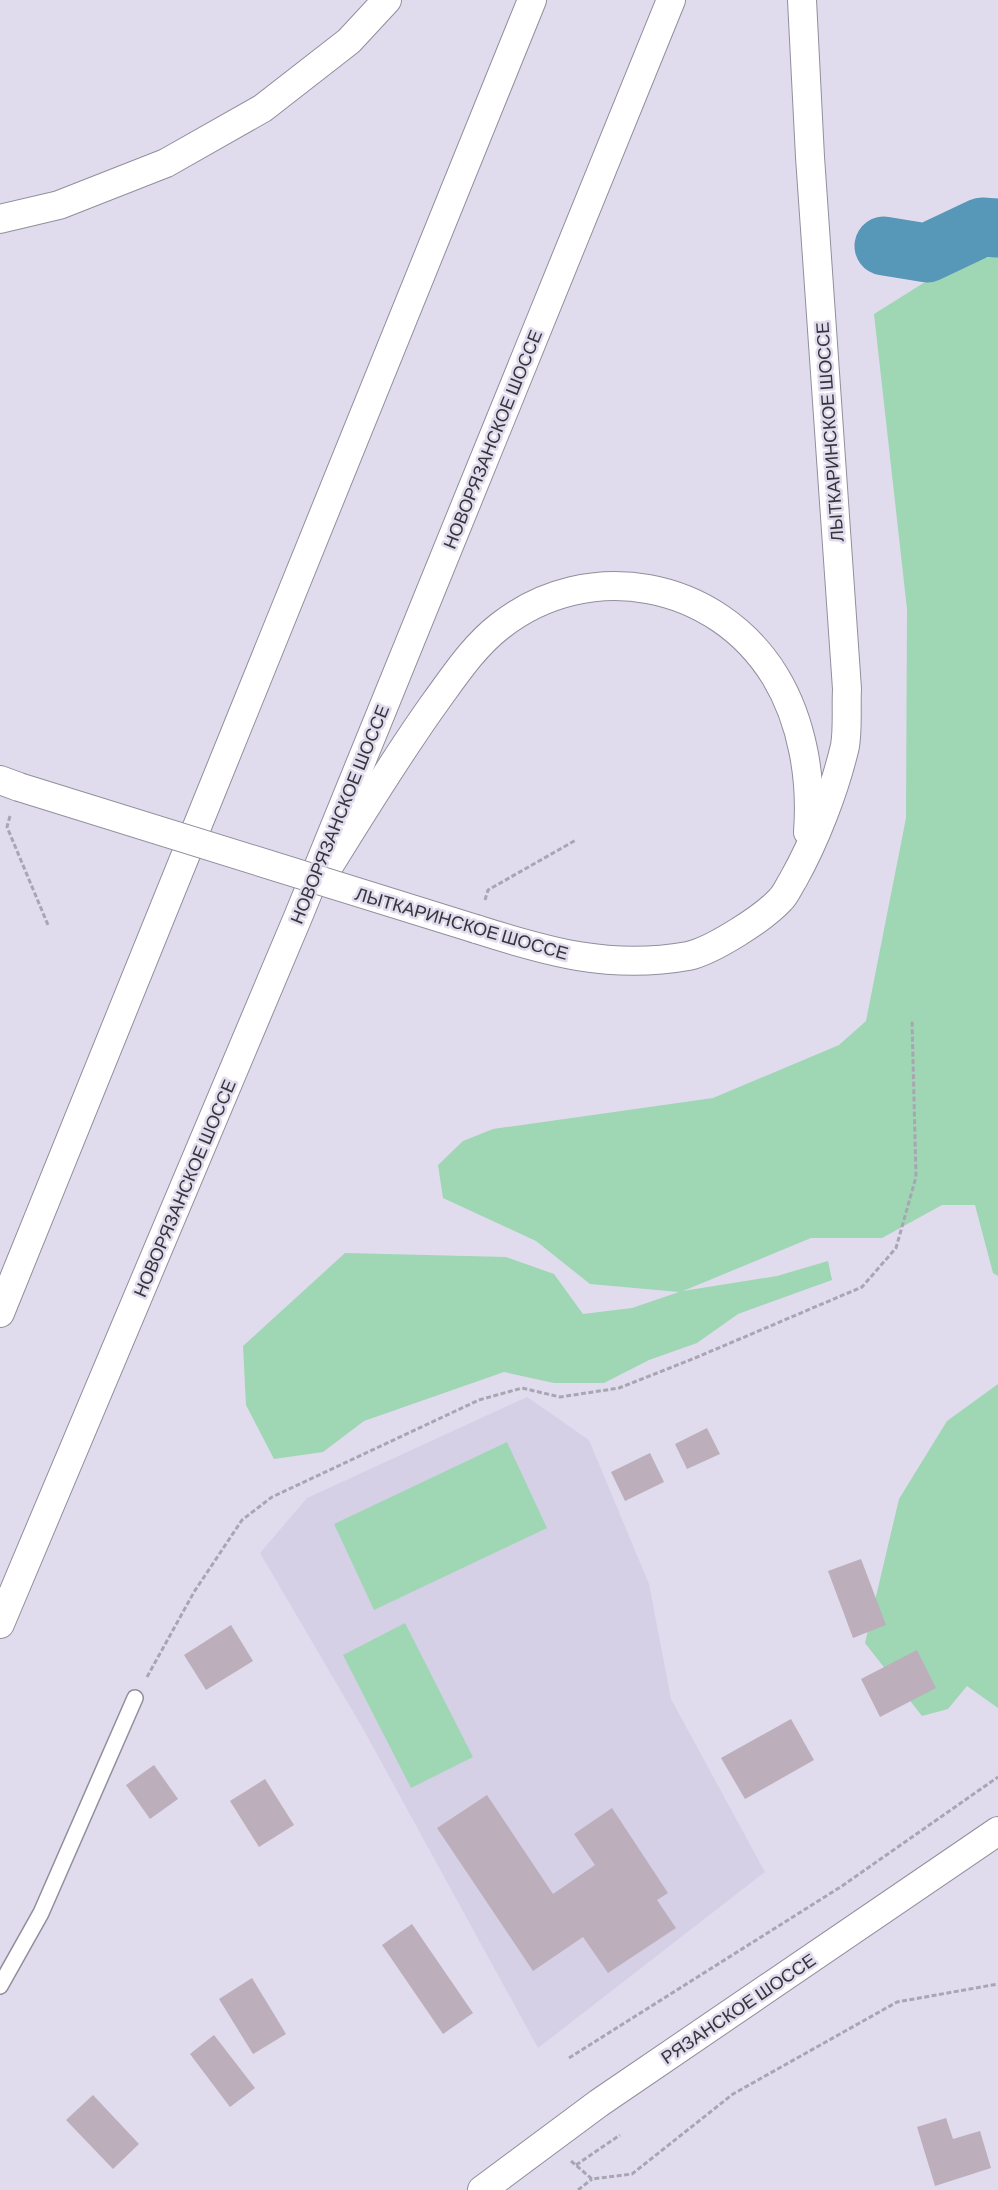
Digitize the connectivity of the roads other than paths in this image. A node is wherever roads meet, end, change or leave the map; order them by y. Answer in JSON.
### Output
{"nodes":[{"id":1,"x":388,"y":0,"type":"edge"},
{"id":2,"x":532,"y":0,"type":"edge"},
{"id":3,"x":671,"y":0,"type":"edge"},
{"id":4,"x":802,"y":0,"type":"edge"},
{"id":5,"x":0,"y":218,"type":"edge"},
{"id":6,"x":10,"y":783,"type":"edge"},
{"id":7,"x":805,"y":858,"type":"junction"},
{"id":8,"x":298,"y":916,"type":"junction"},
{"id":9,"x":0,"y":1313,"type":"edge"},
{"id":10,"x":0,"y":1624,"type":"edge"},
{"id":11,"x":135,"y":1698,"type":"road end"},
{"id":12,"x":998,"y":1832,"type":"edge"},
{"id":13,"x":0,"y":1986,"type":"edge"},
{"id":14,"x":482,"y":2190,"type":"edge"}],
"edges":[{"from":1,"to":5,"type":"main road"},
{"from":2,"to":9,"type":"main road"},
{"from":3,"to":8,"type":"main road","name":"НОВОРЯЗАНСКОЕ ШОССЕ"},
{"from":4,"to":7,"type":"main road","name":"ЛЫТКАРИНСКОЕ ШОССЕ"},
{"from":6,"to":7,"type":"main road","name":"ЛЫТКАРИНСКОЕ ШОССЕ","bridge":true},
{"from":7,"to":8,"type":"main road","name":"ЛЫТКАРИНСКОЕ ШОССЕ"},
{"from":8,"to":10,"type":"main road","name":"НОВОРЯЗАНСКОЕ ШОССЕ"},
{"from":11,"to":13,"type":"lane"},
{"from":12,"to":14,"type":"main road","name":"РЯЗАНСКОЕ ШОССЕ"}]}
